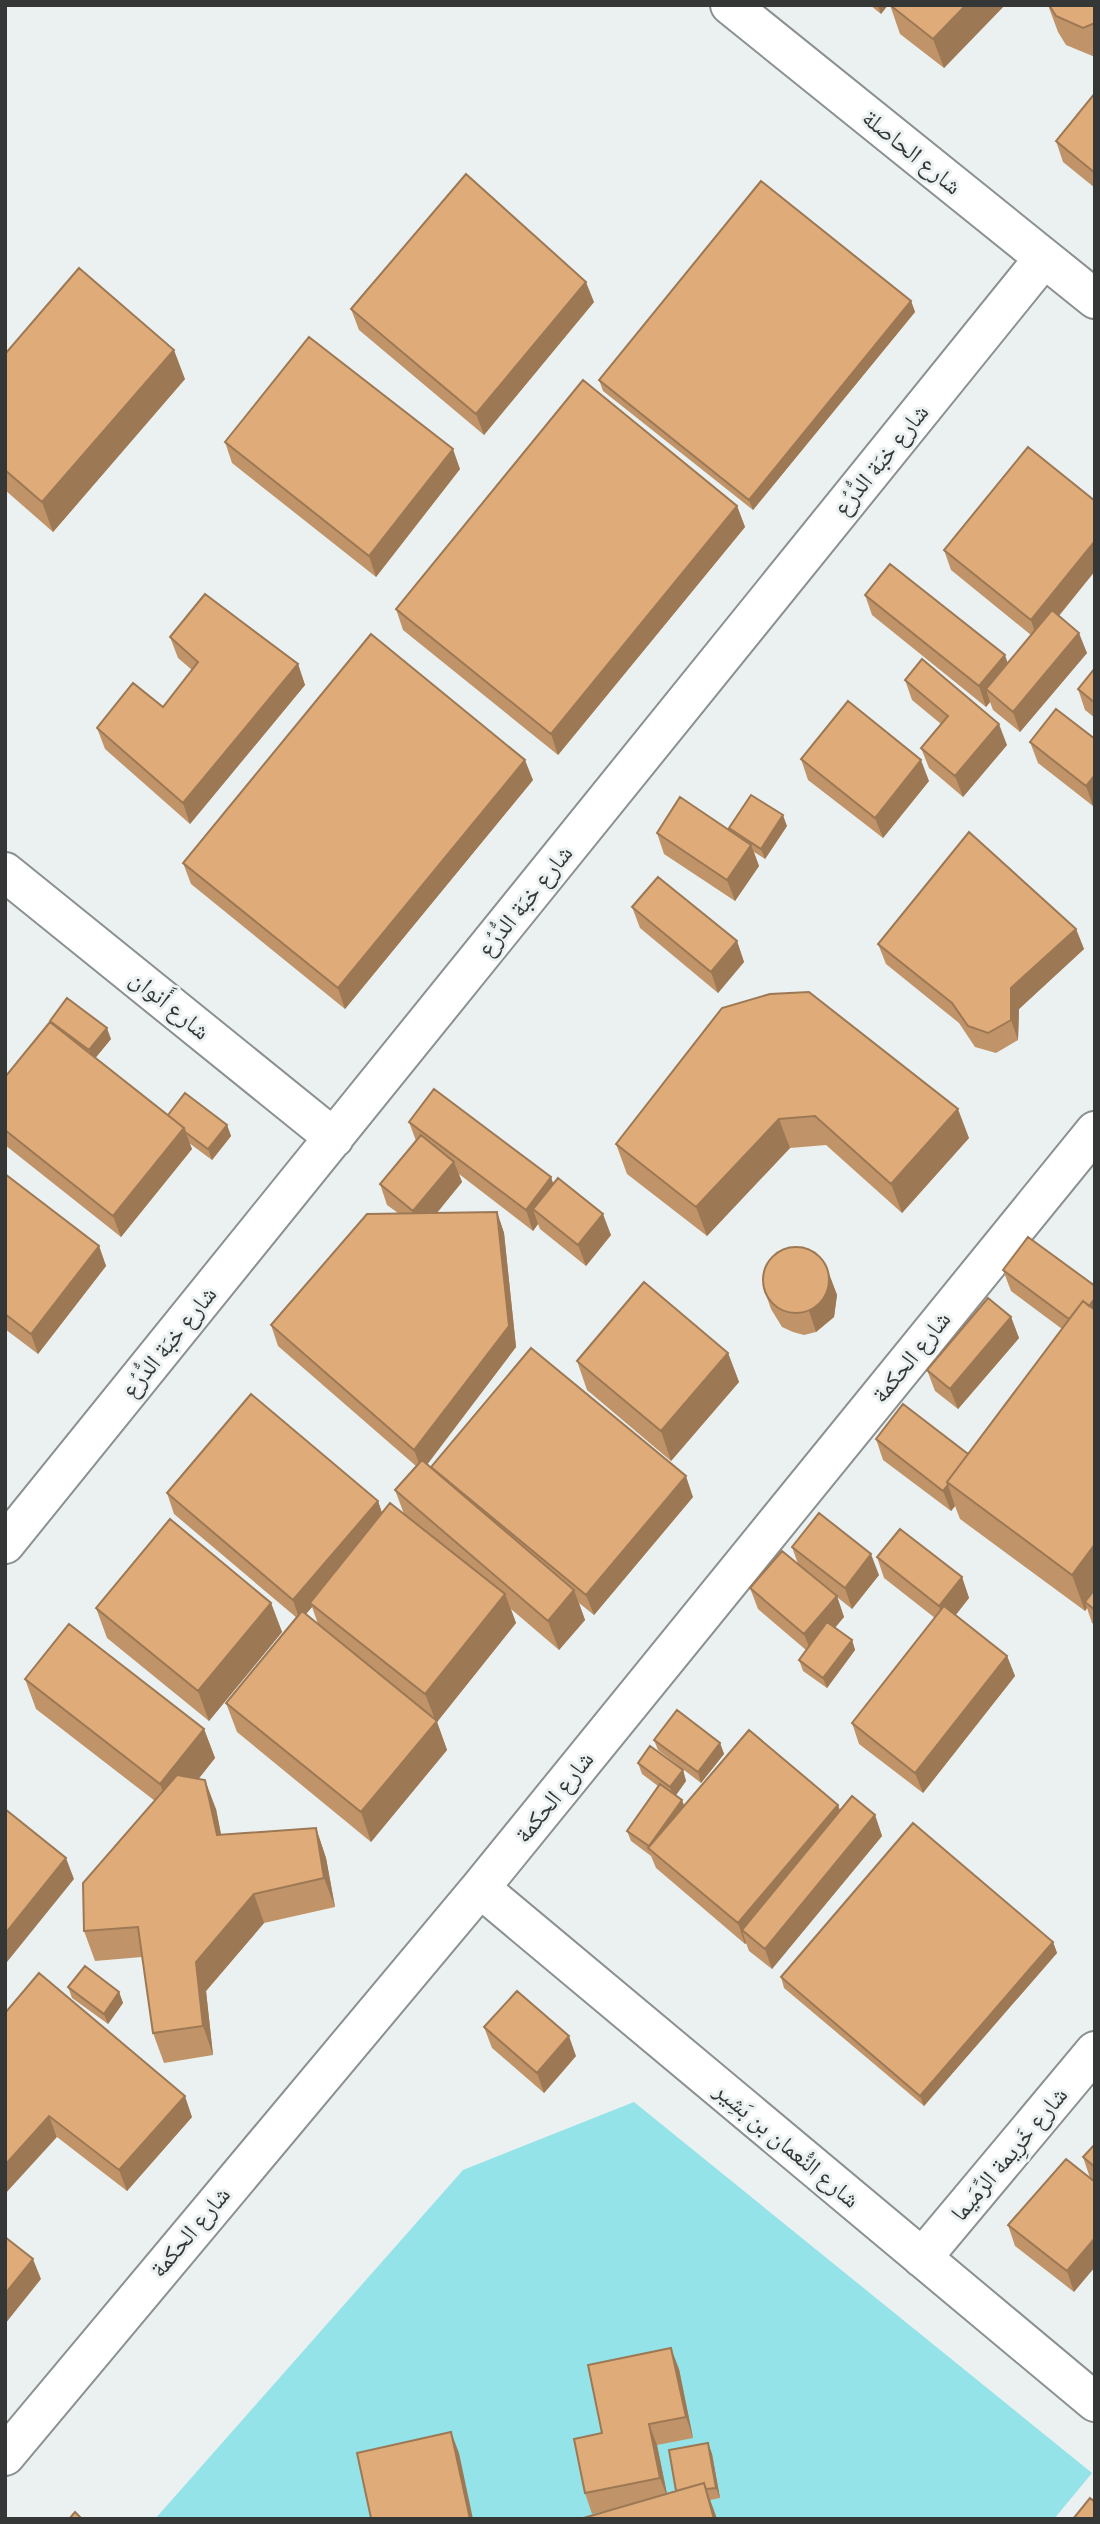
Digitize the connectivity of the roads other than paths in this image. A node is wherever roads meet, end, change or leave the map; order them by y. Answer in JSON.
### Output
{"nodes":[{"id":1,"x":730,"y":5,"type":"edge"},
{"id":2,"x":1044,"y":258,"type":"junction"},
{"id":3,"x":1095,"y":299,"type":"edge"},
{"id":4,"x":5,"y":872,"type":"edge"},
{"id":5,"x":1095,"y":1131,"type":"edge"},
{"id":6,"x":334,"y":1138,"type":"junction"},
{"id":7,"x":5,"y":1544,"type":"edge"},
{"id":8,"x":480,"y":1888,"type":"junction"},
{"id":9,"x":1095,"y":2051,"type":"edge"},
{"id":10,"x":922,"y":2258,"type":"junction"},
{"id":11,"x":1095,"y":2402,"type":"edge"},
{"id":12,"x":5,"y":2456,"type":"edge"}],
"edges":[{"from":1,"to":2,"type":"street","name":"شارع الحاصلة"},
{"from":2,"to":3,"type":"street","name":"شارع الحاصلة"},
{"from":2,"to":6,"type":"street","name":"شارع خبَة الدُّرُع"},
{"from":4,"to":6,"type":"street","name":"شارع أَنوان"},
{"from":5,"to":8,"type":"street","name":"شارع الحكمة"},
{"from":6,"to":7,"type":"street","name":"شارع خبَة الدُّرُع"},
{"from":8,"to":10,"type":"street","name":"شارع النُّعمان بن بَشِير"},
{"from":8,"to":12,"type":"street","name":"شارع الحكمة"},
{"from":9,"to":10,"type":"street","name":"شارع خَرِيمة الرِّمَيما"},
{"from":10,"to":11,"type":"street","name":"شارع النُّعمان بن بَشِير"}]}
